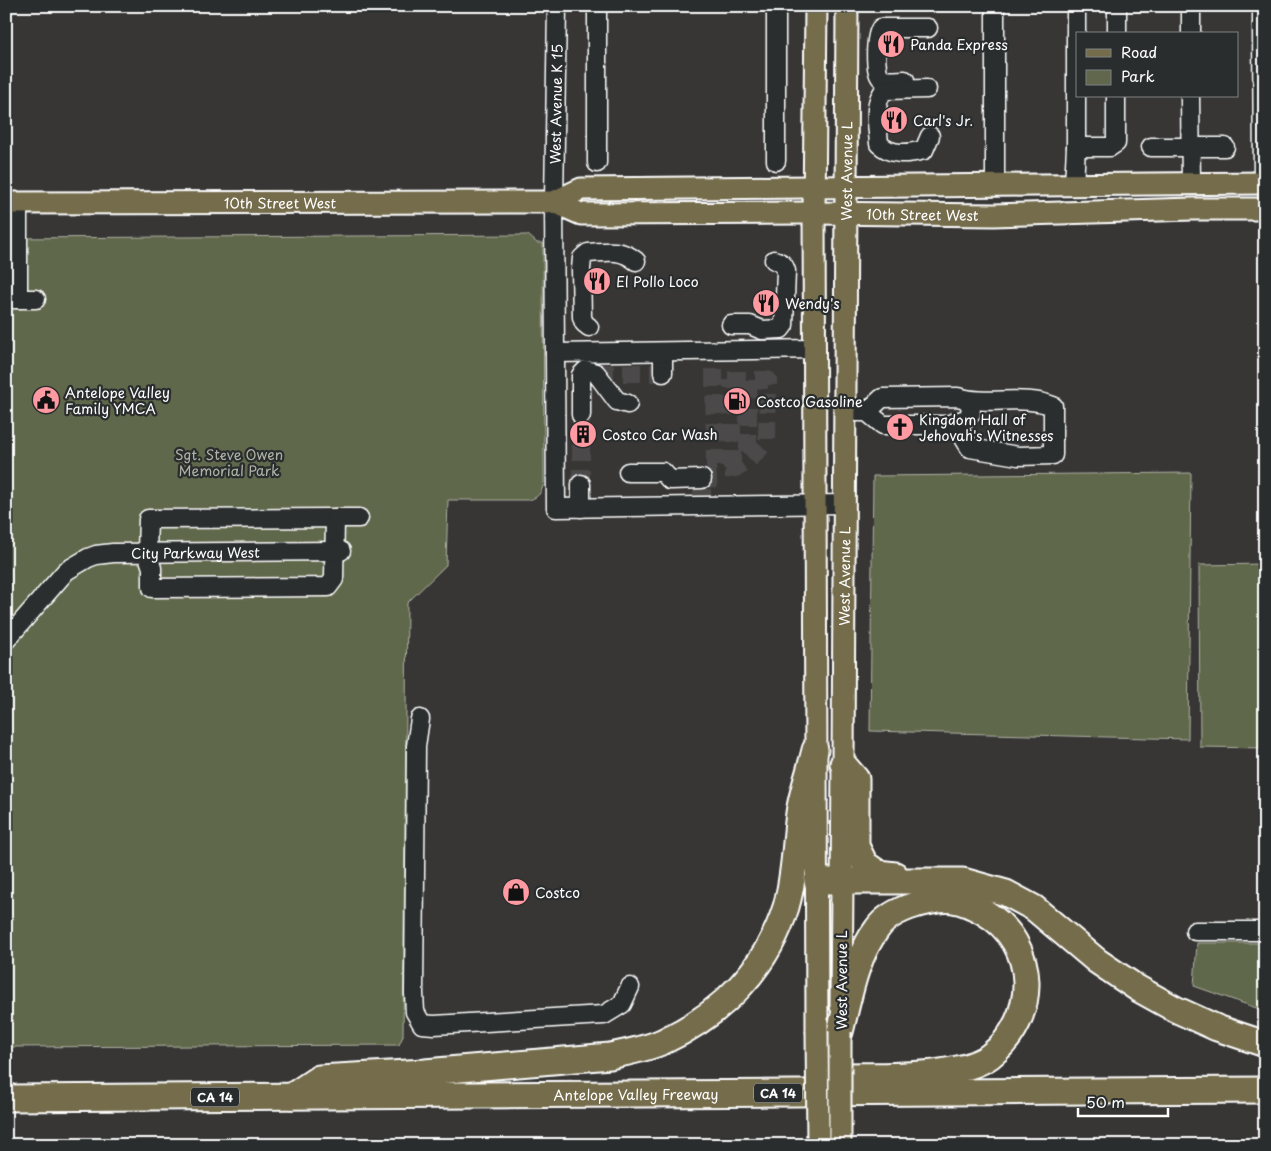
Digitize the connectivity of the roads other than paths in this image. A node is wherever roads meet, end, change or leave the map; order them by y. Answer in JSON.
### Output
{"nodes":[{"id":1,"x":557,"y":6,"type":"edge"},
{"id":2,"x":597,"y":6,"type":"edge"},
{"id":3,"x":776,"y":6,"type":"edge"},
{"id":4,"x":816,"y":6,"type":"edge"},
{"id":5,"x":847,"y":6,"type":"edge"},
{"id":6,"x":995,"y":6,"type":"edge"},
{"id":7,"x":1076,"y":6,"type":"edge"},
{"id":8,"x":1117,"y":6,"type":"edge"},
{"id":9,"x":1191,"y":6,"type":"edge"},
{"id":10,"x":1262,"y":6,"type":"edge"},
{"id":11,"x":1264,"y":24,"type":"edge"},
{"id":12,"x":928,"y":28,"type":"dead end"},
{"id":13,"x":1117,"y":32,"type":"edge"},
{"id":14,"x":1191,"y":32,"type":"edge"},
{"id":15,"x":1116,"y":98,"type":"edge"},
{"id":16,"x":1190,"y":98,"type":"edge"},
{"id":17,"x":930,"y":136,"type":"dead end"},
{"id":18,"x":1190,"y":147,"type":"junction"},
{"id":19,"x":1225,"y":147,"type":"dead end"},
{"id":20,"x":1076,"y":148,"type":"junction"},
{"id":21,"x":1151,"y":148,"type":"dead end"},
{"id":22,"x":776,"y":160,"type":"dead end"},
{"id":23,"x":597,"y":163,"type":"dead end"},
{"id":24,"x":1264,"y":183,"type":"edge"},
{"id":25,"x":1074,"y":184,"type":"junction"},
{"id":26,"x":1191,"y":184,"type":"junction"},
{"id":27,"x":995,"y":185,"type":"junction"},
{"id":28,"x":814,"y":187,"type":"junction"},
{"id":29,"x":847,"y":187,"type":"junction"},
{"id":30,"x":554,"y":202,"type":"junction"},
{"id":31,"x":12,"y":203,"type":"edge"},
{"id":32,"x":1265,"y":209,"type":"edge"},
{"id":33,"x":814,"y":213,"type":"junction"},
{"id":34,"x":846,"y":214,"type":"junction"},
{"id":35,"x":774,"y":260,"type":"dead end"},
{"id":36,"x":636,"y":261,"type":"dead end"},
{"id":37,"x":20,"y":299,"type":"edge"},
{"id":38,"x":731,"y":325,"type":"dead end"},
{"id":39,"x":589,"y":327,"type":"dead end"},
{"id":40,"x":815,"y":349,"type":"junction"},
{"id":41,"x":662,"y":352,"type":"junction"},
{"id":42,"x":555,"y":353,"type":"junction"},
{"id":43,"x":662,"y":372,"type":"dead end"},
{"id":44,"x":967,"y":400,"type":"junction"},
{"id":45,"x":628,"y":404,"type":"dead end"},
{"id":46,"x":845,"y":412,"type":"junction"},
{"id":47,"x":867,"y":412,"type":"junction"},
{"id":48,"x":580,"y":415,"type":"tunnel mouth"},
{"id":49,"x":956,"y":424,"type":"junction"},
{"id":50,"x":628,"y":472,"type":"dead end"},
{"id":51,"x":702,"y":479,"type":"dead end"},
{"id":52,"x":581,"y":484,"type":"tunnel mouth"},
{"id":53,"x":816,"y":504,"type":"junction"},
{"id":54,"x":845,"y":504,"type":"junction"},
{"id":55,"x":581,"y":508,"type":"junction"},
{"id":56,"x":335,"y":518,"type":"junction"},
{"id":57,"x":359,"y":518,"type":"dead end"},
{"id":58,"x":338,"y":552,"type":"junction"},
{"id":59,"x":147,"y":553,"type":"junction"},
{"id":60,"x":6,"y":640,"type":"edge"},
{"id":61,"x":420,"y":719,"type":"dead end"},
{"id":62,"x":815,"y":750,"type":"junction"},
{"id":63,"x":844,"y":764,"type":"junction"},
{"id":64,"x":817,"y":881,"type":"junction"},
{"id":65,"x":842,"y":881,"type":"junction"},
{"id":66,"x":914,"y":881,"type":"junction"},
{"id":67,"x":1195,"y":931,"type":"dead end"},
{"id":68,"x":1265,"y":931,"type":"edge"},
{"id":69,"x":630,"y":987,"type":"dead end"},
{"id":70,"x":829,"y":1031,"type":"junction"},
{"id":71,"x":1265,"y":1044,"type":"edge"},
{"id":72,"x":1265,"y":1090,"type":"edge"},
{"id":73,"x":705,"y":1094,"type":"junction"},
{"id":74,"x":292,"y":1096,"type":"junction"},
{"id":75,"x":6,"y":1098,"type":"edge"},
{"id":76,"x":818,"y":1145,"type":"edge"},
{"id":77,"x":840,"y":1145,"type":"edge"}],
"edges":[{"from":1,"to":30,"type":"street","name":"West Avenue K 15"},
{"from":2,"to":23,"type":"street"},
{"from":3,"to":22,"type":"street"},
{"from":4,"to":28,"type":"main road","name":"West Avenue L"},
{"from":5,"to":29,"type":"main road","name":"West Avenue L"},
{"from":6,"to":27,"type":"street"},
{"from":7,"to":20,"type":"street"},
{"from":8,"to":13,"type":"street"},
{"from":9,"to":14,"type":"street"},
{"from":10,"to":11,"type":"street"},
{"from":11,"to":24,"type":"street"},
{"from":12,"to":17,"type":"street"},
{"from":15,"to":20,"type":"street"},
{"from":16,"to":18,"type":"street"},
{"from":18,"to":19,"type":"street"},
{"from":18,"to":21,"type":"street"},
{"from":18,"to":26,"type":"street"},
{"from":20,"to":25,"type":"street"},
{"from":24,"to":26,"type":"main road","name":"10th Street West"},
{"from":25,"to":26,"type":"main road","name":"10th Street West"},
{"from":25,"to":27,"type":"main road","name":"10th Street West"},
{"from":27,"to":29,"type":"main road","name":"10th Street West"},
{"from":28,"to":29,"type":"main road","name":"10th Street West"},
{"from":28,"to":30,"type":"main road","name":"10th Street West"},
{"from":28,"to":33,"type":"main road","name":"West Avenue L"},
{"from":29,"to":34,"type":"main road","name":"West Avenue L"},
{"from":30,"to":31,"type":"main road","name":"10th Street West"},
{"from":30,"to":33,"type":"main road","name":"10th Street West"},
{"from":30,"to":42,"type":"street","name":"West Avenue K 15"},
{"from":31,"to":37,"type":"street"},
{"from":32,"to":34,"type":"main road","name":"10th Street West"},
{"from":33,"to":34,"type":"main road","name":"10th Street West"},
{"from":33,"to":40,"type":"main road","name":"West Avenue L"},
{"from":34,"to":46,"type":"main road","name":"West Avenue L"},
{"from":35,"to":38,"type":"street"},
{"from":36,"to":39,"type":"street"},
{"from":40,"to":41,"type":"street"},
{"from":40,"to":53,"type":"main road","name":"West Avenue L"},
{"from":41,"to":42,"type":"street"},
{"from":41,"to":43,"type":"street"},
{"from":42,"to":55,"type":"street","name":"West Avenue K 15"},
{"from":44,"to":47,"type":"street"},
{"from":44,"to":49,"type":"street"},
{"from":44,"to":49,"type":"street"},
{"from":45,"to":48,"type":"street"},
{"from":46,"to":47,"type":"street"},
{"from":46,"to":54,"type":"main road","name":"West Avenue L"},
{"from":47,"to":49,"type":"street"},
{"from":50,"to":51,"type":"street"},
{"from":52,"to":55,"type":"street"},
{"from":53,"to":54,"type":"street"},
{"from":53,"to":55,"type":"street"},
{"from":53,"to":62,"type":"main road","name":"West Avenue L"},
{"from":54,"to":63,"type":"main road","name":"West Avenue L"},
{"from":56,"to":57,"type":"street"},
{"from":56,"to":58,"type":"street"},
{"from":56,"to":59,"type":"street"},
{"from":58,"to":59,"type":"street","name":"City Parkway West"},
{"from":58,"to":59,"type":"street"},
{"from":59,"to":60,"type":"street","name":"City Parkway West"},
{"from":61,"to":69,"type":"street"},
{"from":62,"to":64,"type":"main road","name":"West Avenue L"},
{"from":62,"to":74,"type":"highway"},
{"from":63,"to":65,"type":"main road","name":"West Avenue L"},
{"from":63,"to":66,"type":"highway"},
{"from":64,"to":65,"type":"highway"},
{"from":64,"to":70,"type":"main road","name":"West Avenue L"},
{"from":65,"to":66,"type":"highway"},
{"from":65,"to":70,"type":"main road","name":"West Avenue L"},
{"from":66,"to":71,"type":"highway"},
{"from":67,"to":68,"type":"street"},
{"from":70,"to":73,"type":"highway"},
{"from":70,"to":76,"type":"main road","name":"West Avenue L","bridge":true},
{"from":70,"to":77,"type":"main road","name":"West Avenue L","bridge":true},
{"from":72,"to":73,"type":"highway","name":"Antelope Valley Freeway","number":"CA 14"},
{"from":73,"to":74,"type":"highway","name":"Antelope Valley Freeway","number":"CA 14"},
{"from":74,"to":75,"type":"highway","name":"Antelope Valley Freeway","number":"CA 14"}]}
